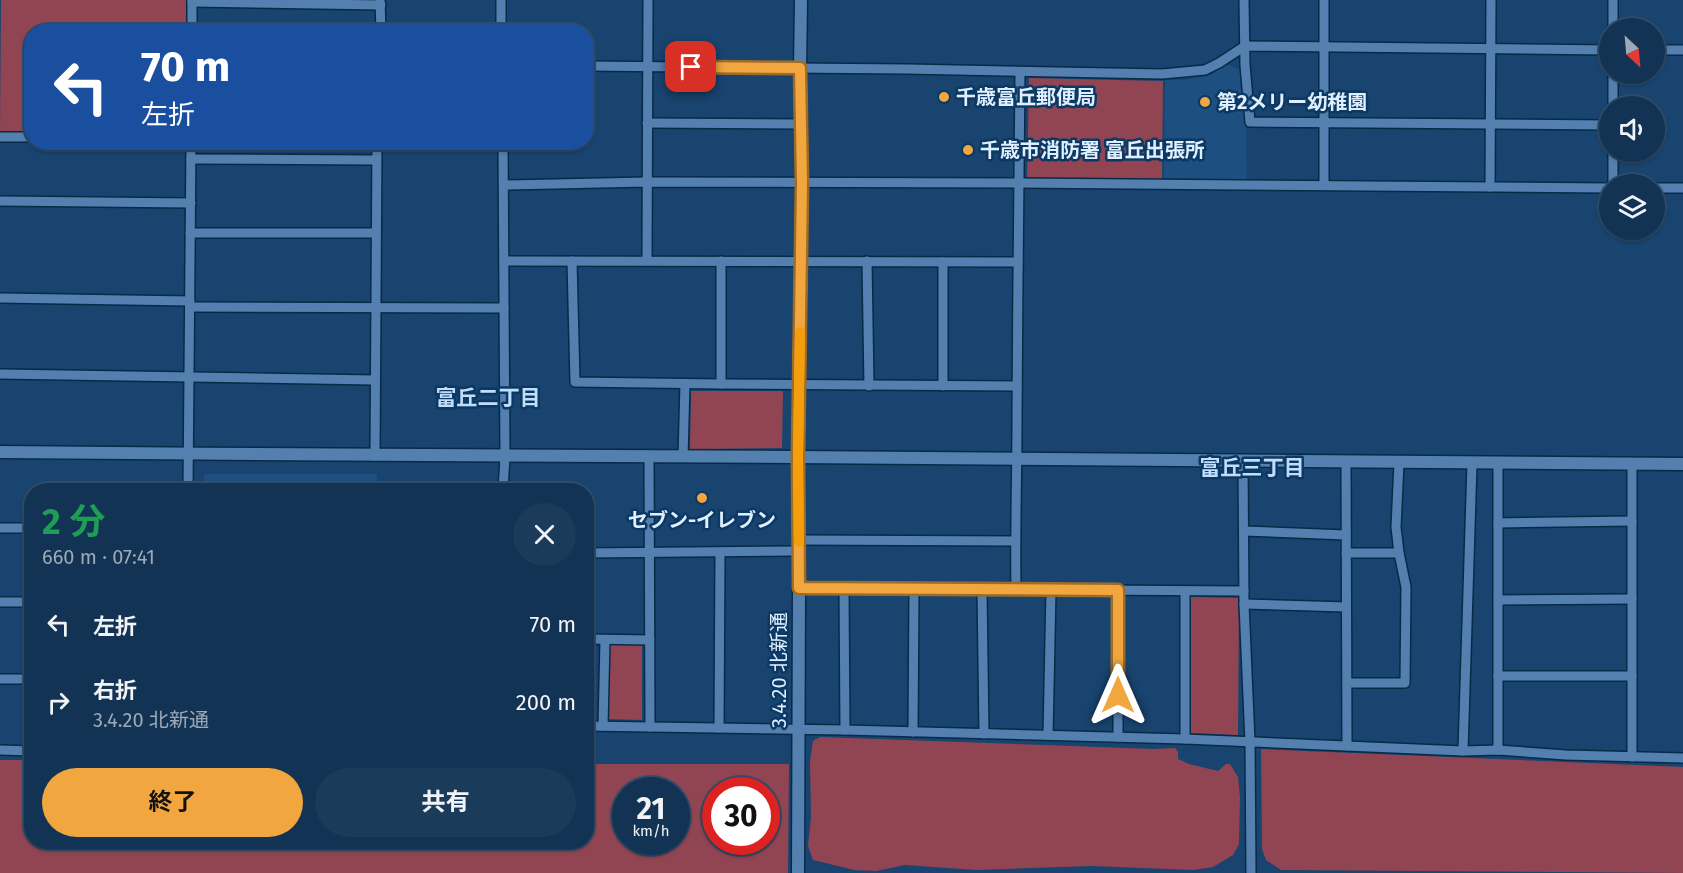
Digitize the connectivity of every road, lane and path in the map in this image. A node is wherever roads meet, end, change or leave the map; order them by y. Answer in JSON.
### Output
{"nodes":[{"id":1,"x":501,"y":0,"type":"edge"},
{"id":2,"x":648,"y":0,"type":"edge"},
{"id":3,"x":801,"y":0,"type":"edge"},
{"id":4,"x":1244,"y":0,"type":"edge"},
{"id":5,"x":1324,"y":0,"type":"edge"},
{"id":6,"x":1491,"y":0,"type":"edge"},
{"id":7,"x":1613,"y":0,"type":"edge"},
{"id":8,"x":192,"y":1,"type":"edge"},
{"id":9,"x":249,"y":2,"type":"edge"},
{"id":10,"x":300,"y":2,"type":"edge"},
{"id":11,"x":381,"y":3,"type":"edge"},
{"id":12,"x":1613,"y":18,"type":"edge"},
{"id":13,"x":192,"y":24,"type":"edge"},
{"id":14,"x":381,"y":24,"type":"edge"},
{"id":15,"x":501,"y":24,"type":"edge"},
{"id":16,"x":1245,"y":46,"type":"junction"},
{"id":17,"x":1323,"y":47,"type":"junction"},
{"id":18,"x":1491,"y":48,"type":"junction"},
{"id":19,"x":1599,"y":50,"type":"edge"},
{"id":20,"x":1665,"y":50,"type":"edge"},
{"id":21,"x":1683,"y":50,"type":"edge"},
{"id":22,"x":594,"y":66,"type":"edge"},
{"id":23,"x":647,"y":66,"type":"junction"},
{"id":24,"x":800,"y":68,"type":"junction"},
{"id":25,"x":1020,"y":72,"type":"junction"},
{"id":26,"x":1323,"y":122,"type":"junction"},
{"id":27,"x":647,"y":123,"type":"junction"},
{"id":28,"x":801,"y":124,"type":"junction"},
{"id":29,"x":1490,"y":124,"type":"junction"},
{"id":30,"x":1599,"y":125,"type":"edge"},
{"id":31,"x":0,"y":137,"type":"edge"},
{"id":32,"x":24,"y":137,"type":"edge"},
{"id":33,"x":191,"y":150,"type":"edge"},
{"id":34,"x":376,"y":150,"type":"edge"},
{"id":35,"x":503,"y":150,"type":"edge"},
{"id":36,"x":191,"y":159,"type":"junction"},
{"id":37,"x":376,"y":160,"type":"junction"},
{"id":38,"x":647,"y":182,"type":"junction"},
{"id":39,"x":802,"y":183,"type":"junction"},
{"id":40,"x":1018,"y":183,"type":"junction"},
{"id":41,"x":504,"y":185,"type":"junction"},
{"id":42,"x":1324,"y":185,"type":"junction"},
{"id":43,"x":1490,"y":187,"type":"junction"},
{"id":44,"x":1599,"y":188,"type":"edge"},
{"id":45,"x":1665,"y":188,"type":"edge"},
{"id":46,"x":1683,"y":188,"type":"edge"},
{"id":47,"x":0,"y":201,"type":"edge"},
{"id":48,"x":190,"y":203,"type":"junction"},
{"id":49,"x":190,"y":233,"type":"junction"},
{"id":50,"x":376,"y":233,"type":"junction"},
{"id":51,"x":504,"y":261,"type":"junction"},
{"id":52,"x":573,"y":261,"type":"junction"},
{"id":53,"x":647,"y":261,"type":"junction"},
{"id":54,"x":721,"y":261,"type":"junction"},
{"id":55,"x":801,"y":261,"type":"junction"},
{"id":56,"x":867,"y":261,"type":"junction"},
{"id":57,"x":943,"y":262,"type":"junction"},
{"id":58,"x":1018,"y":262,"type":"junction"},
{"id":59,"x":0,"y":298,"type":"edge"},
{"id":60,"x":190,"y":304,"type":"junction"},
{"id":61,"x":376,"y":307,"type":"junction"},
{"id":62,"x":504,"y":308,"type":"junction"},
{"id":63,"x":0,"y":374,"type":"edge"},
{"id":64,"x":189,"y":376,"type":"junction"},
{"id":65,"x":375,"y":380,"type":"junction"},
{"id":66,"x":685,"y":384,"type":"junction"},
{"id":67,"x":721,"y":384,"type":"junction"},
{"id":68,"x":799,"y":384,"type":"junction"},
{"id":69,"x":869,"y":386,"type":"junction"},
{"id":70,"x":943,"y":386,"type":"junction"},
{"id":71,"x":1017,"y":386,"type":"junction"},
{"id":72,"x":0,"y":452,"type":"edge"},
{"id":73,"x":188,"y":453,"type":"junction"},
{"id":74,"x":375,"y":456,"type":"junction"},
{"id":75,"x":505,"y":457,"type":"junction"},
{"id":76,"x":649,"y":457,"type":"junction"},
{"id":77,"x":683,"y":457,"type":"junction"},
{"id":78,"x":798,"y":457,"type":"junction"},
{"id":79,"x":1017,"y":459,"type":"junction"},
{"id":80,"x":1243,"y":461,"type":"junction"},
{"id":81,"x":1346,"y":462,"type":"junction"},
{"id":82,"x":1399,"y":463,"type":"junction"},
{"id":83,"x":1472,"y":464,"type":"junction"},
{"id":84,"x":1498,"y":464,"type":"junction"},
{"id":85,"x":1632,"y":464,"type":"junction"},
{"id":86,"x":1683,"y":464,"type":"edge"},
{"id":87,"x":188,"y":483,"type":"edge"},
{"id":88,"x":503,"y":483,"type":"edge"},
{"id":89,"x":1632,"y":521,"type":"junction"},
{"id":90,"x":1498,"y":523,"type":"junction"},
{"id":91,"x":0,"y":528,"type":"edge"},
{"id":92,"x":24,"y":528,"type":"edge"},
{"id":93,"x":1244,"y":531,"type":"junction"},
{"id":94,"x":1346,"y":534,"type":"junction"},
{"id":95,"x":1015,"y":541,"type":"junction"},
{"id":96,"x":799,"y":546,"type":"junction"},
{"id":97,"x":649,"y":552,"type":"junction"},
{"id":98,"x":720,"y":552,"type":"junction"},
{"id":99,"x":594,"y":553,"type":"edge"},
{"id":100,"x":1346,"y":553,"type":"junction"},
{"id":101,"x":1400,"y":554,"type":"junction"},
{"id":102,"x":799,"y":588,"type":"junction"},
{"id":103,"x":844,"y":589,"type":"junction"},
{"id":104,"x":914,"y":589,"type":"junction"},
{"id":105,"x":981,"y":590,"type":"junction"},
{"id":106,"x":1016,"y":590,"type":"junction"},
{"id":107,"x":1051,"y":590,"type":"junction"},
{"id":108,"x":1118,"y":590,"type":"junction"},
{"id":109,"x":1185,"y":591,"type":"junction"},
{"id":110,"x":1244,"y":591,"type":"junction"},
{"id":111,"x":1632,"y":599,"type":"junction"},
{"id":112,"x":1498,"y":600,"type":"junction"},
{"id":113,"x":0,"y":602,"type":"edge"},
{"id":114,"x":24,"y":602,"type":"edge"},
{"id":115,"x":1244,"y":604,"type":"junction"},
{"id":116,"x":1346,"y":607,"type":"junction"},
{"id":117,"x":594,"y":639,"type":"edge"},
{"id":118,"x":605,"y":639,"type":"junction"},
{"id":119,"x":650,"y":640,"type":"junction"},
{"id":120,"x":1498,"y":676,"type":"junction"},
{"id":121,"x":1632,"y":676,"type":"junction"},
{"id":122,"x":0,"y":679,"type":"edge"},
{"id":123,"x":24,"y":679,"type":"edge"},
{"id":124,"x":1347,"y":683,"type":"junction"},
{"id":125,"x":594,"y":726,"type":"edge"},
{"id":126,"x":603,"y":726,"type":"junction"},
{"id":127,"x":650,"y":727,"type":"junction"},
{"id":128,"x":719,"y":728,"type":"junction"},
{"id":129,"x":798,"y":730,"type":"junction"},
{"id":130,"x":845,"y":730,"type":"junction"},
{"id":131,"x":913,"y":732,"type":"junction"},
{"id":132,"x":984,"y":734,"type":"junction"},
{"id":133,"x":1048,"y":735,"type":"junction"},
{"id":134,"x":1118,"y":737,"type":"junction"},
{"id":135,"x":1185,"y":739,"type":"junction"},
{"id":136,"x":1250,"y":742,"type":"junction"},
{"id":137,"x":1347,"y":746,"type":"junction"},
{"id":138,"x":0,"y":750,"type":"edge"},
{"id":139,"x":1498,"y":750,"type":"junction"},
{"id":140,"x":24,"y":751,"type":"edge"},
{"id":141,"x":1463,"y":751,"type":"junction"},
{"id":142,"x":1632,"y":757,"type":"junction"},
{"id":143,"x":1683,"y":758,"type":"edge"},
{"id":144,"x":798,"y":873,"type":"edge"},
{"id":145,"x":1251,"y":873,"type":"edge"}],
"edges":[{"from":1,"to":15,"type":"street"},
{"from":2,"to":23,"type":"street"},
{"from":3,"to":24,"type":"street","name":"3.4.20 北新通"},
{"from":4,"to":16,"type":"street"},
{"from":5,"to":17,"type":"street"},
{"from":6,"to":18,"type":"street"},
{"from":7,"to":12,"type":"street"},
{"from":8,"to":9,"type":"street"},
{"from":8,"to":13,"type":"street"},
{"from":9,"to":10,"type":"street"},
{"from":10,"to":11,"type":"street"},
{"from":11,"to":14,"type":"street"},
{"from":16,"to":17,"type":"street"},
{"from":16,"to":25,"type":"street"},
{"from":16,"to":26,"type":"street"},
{"from":17,"to":18,"type":"street"},
{"from":17,"to":26,"type":"street"},
{"from":18,"to":19,"type":"street"},
{"from":18,"to":29,"type":"street"},
{"from":20,"to":21,"type":"street"},
{"from":22,"to":23,"type":"street"},
{"from":23,"to":24,"type":"street"},
{"from":23,"to":27,"type":"street"},
{"from":24,"to":25,"type":"street"},
{"from":24,"to":28,"type":"street","name":"3.4.20 北新通"},
{"from":25,"to":40,"type":"street"},
{"from":26,"to":29,"type":"street"},
{"from":26,"to":42,"type":"street"},
{"from":27,"to":28,"type":"street"},
{"from":27,"to":38,"type":"street"},
{"from":28,"to":39,"type":"street","name":"3.4.20 北新通"},
{"from":29,"to":30,"type":"street"},
{"from":29,"to":43,"type":"street"},
{"from":31,"to":32,"type":"street"},
{"from":33,"to":36,"type":"street"},
{"from":34,"to":37,"type":"street"},
{"from":35,"to":41,"type":"street"},
{"from":36,"to":37,"type":"street"},
{"from":36,"to":48,"type":"street"},
{"from":37,"to":50,"type":"street"},
{"from":38,"to":39,"type":"street"},
{"from":38,"to":41,"type":"street"},
{"from":38,"to":53,"type":"street"},
{"from":39,"to":40,"type":"street"},
{"from":39,"to":55,"type":"street","name":"3.4.20 北新通"},
{"from":40,"to":42,"type":"street"},
{"from":40,"to":58,"type":"street"},
{"from":41,"to":51,"type":"street"},
{"from":42,"to":43,"type":"street"},
{"from":43,"to":44,"type":"street"},
{"from":45,"to":46,"type":"street"},
{"from":47,"to":48,"type":"street"},
{"from":48,"to":49,"type":"street"},
{"from":49,"to":50,"type":"street"},
{"from":49,"to":60,"type":"street"},
{"from":50,"to":61,"type":"street"},
{"from":51,"to":52,"type":"street"},
{"from":51,"to":62,"type":"street"},
{"from":52,"to":53,"type":"street"},
{"from":52,"to":66,"type":"street"},
{"from":53,"to":54,"type":"street"},
{"from":54,"to":55,"type":"street"},
{"from":54,"to":67,"type":"street"},
{"from":55,"to":56,"type":"street"},
{"from":55,"to":68,"type":"street","name":"3.4.20 北新通"},
{"from":56,"to":57,"type":"street"},
{"from":56,"to":69,"type":"street"},
{"from":57,"to":58,"type":"street"},
{"from":57,"to":70,"type":"street"},
{"from":58,"to":71,"type":"street"},
{"from":59,"to":60,"type":"street"},
{"from":60,"to":61,"type":"street"},
{"from":60,"to":64,"type":"street"},
{"from":61,"to":62,"type":"street"},
{"from":61,"to":65,"type":"street"},
{"from":62,"to":75,"type":"street"},
{"from":63,"to":64,"type":"street"},
{"from":64,"to":65,"type":"street"},
{"from":64,"to":73,"type":"street"},
{"from":65,"to":74,"type":"street"},
{"from":66,"to":67,"type":"street"},
{"from":66,"to":77,"type":"street"},
{"from":67,"to":68,"type":"street"},
{"from":68,"to":69,"type":"street"},
{"from":68,"to":78,"type":"street","name":"3.4.20 北新通"},
{"from":69,"to":70,"type":"street"},
{"from":70,"to":71,"type":"street"},
{"from":71,"to":79,"type":"street"},
{"from":72,"to":73,"type":"street"},
{"from":73,"to":74,"type":"street"},
{"from":73,"to":87,"type":"street"},
{"from":74,"to":75,"type":"street"},
{"from":75,"to":76,"type":"street"},
{"from":75,"to":88,"type":"street"},
{"from":76,"to":77,"type":"street"},
{"from":76,"to":97,"type":"street"},
{"from":77,"to":78,"type":"street"},
{"from":78,"to":79,"type":"street"},
{"from":78,"to":96,"type":"street","name":"3.4.20 北新通"},
{"from":79,"to":80,"type":"street"},
{"from":79,"to":95,"type":"street"},
{"from":80,"to":81,"type":"street"},
{"from":80,"to":93,"type":"street"},
{"from":81,"to":82,"type":"street"},
{"from":81,"to":94,"type":"street"},
{"from":82,"to":83,"type":"street"},
{"from":82,"to":101,"type":"street"},
{"from":83,"to":84,"type":"street"},
{"from":83,"to":141,"type":"street"},
{"from":84,"to":85,"type":"street"},
{"from":84,"to":90,"type":"street"},
{"from":85,"to":86,"type":"street"},
{"from":85,"to":89,"type":"street"},
{"from":89,"to":90,"type":"street"},
{"from":89,"to":111,"type":"street"},
{"from":90,"to":112,"type":"street"},
{"from":91,"to":92,"type":"street"},
{"from":93,"to":94,"type":"street"},
{"from":93,"to":110,"type":"street"},
{"from":94,"to":100,"type":"street"},
{"from":95,"to":96,"type":"street"},
{"from":95,"to":106,"type":"street"},
{"from":96,"to":98,"type":"street"},
{"from":96,"to":102,"type":"street","name":"3.4.20 北新通"},
{"from":97,"to":98,"type":"street"},
{"from":97,"to":99,"type":"street"},
{"from":97,"to":119,"type":"street"},
{"from":98,"to":128,"type":"street"},
{"from":100,"to":101,"type":"street"},
{"from":100,"to":116,"type":"street"},
{"from":101,"to":124,"type":"street"},
{"from":102,"to":103,"type":"street"},
{"from":102,"to":129,"type":"street","name":"3.4.20 北新通"},
{"from":103,"to":104,"type":"street"},
{"from":103,"to":130,"type":"street"},
{"from":104,"to":105,"type":"street"},
{"from":104,"to":131,"type":"street"},
{"from":105,"to":106,"type":"street"},
{"from":105,"to":132,"type":"street"},
{"from":106,"to":107,"type":"street"},
{"from":107,"to":108,"type":"street"},
{"from":107,"to":133,"type":"street"},
{"from":108,"to":109,"type":"street"},
{"from":108,"to":134,"type":"street"},
{"from":109,"to":110,"type":"street"},
{"from":109,"to":135,"type":"street"},
{"from":110,"to":115,"type":"street"},
{"from":111,"to":112,"type":"street"},
{"from":111,"to":121,"type":"street"},
{"from":112,"to":120,"type":"street"},
{"from":113,"to":114,"type":"street"},
{"from":115,"to":116,"type":"street"},
{"from":115,"to":136,"type":"street"},
{"from":116,"to":124,"type":"street"},
{"from":117,"to":118,"type":"street"},
{"from":118,"to":119,"type":"street"},
{"from":118,"to":126,"type":"street"},
{"from":119,"to":127,"type":"street"},
{"from":120,"to":121,"type":"street"},
{"from":120,"to":139,"type":"street"},
{"from":121,"to":142,"type":"street"},
{"from":122,"to":123,"type":"street"},
{"from":124,"to":137,"type":"street"},
{"from":125,"to":126,"type":"street"},
{"from":126,"to":127,"type":"street"},
{"from":127,"to":128,"type":"street"},
{"from":128,"to":129,"type":"street"},
{"from":129,"to":130,"type":"street"},
{"from":129,"to":144,"type":"street","name":"3.4.20 北新通"},
{"from":130,"to":131,"type":"street"},
{"from":131,"to":132,"type":"street"},
{"from":132,"to":133,"type":"street"},
{"from":133,"to":134,"type":"street"},
{"from":134,"to":135,"type":"street"},
{"from":135,"to":136,"type":"street"},
{"from":136,"to":137,"type":"street"},
{"from":136,"to":145,"type":"street"},
{"from":137,"to":141,"type":"street"},
{"from":138,"to":140,"type":"street"},
{"from":139,"to":141,"type":"street"},
{"from":139,"to":142,"type":"street"},
{"from":142,"to":143,"type":"street"}]}
